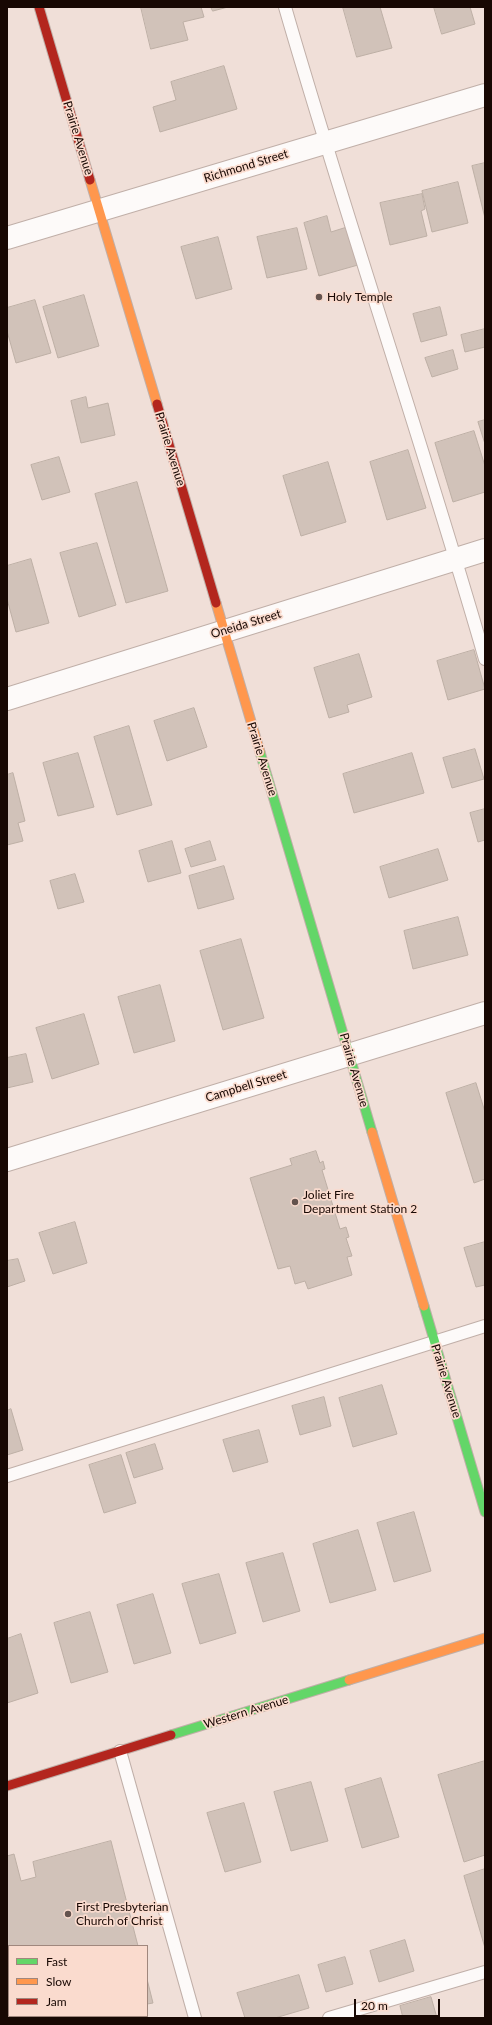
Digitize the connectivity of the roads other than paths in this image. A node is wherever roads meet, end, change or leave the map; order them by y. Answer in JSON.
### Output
{"nodes":[{"id":1,"x":39,"y":7,"type":"edge"},
{"id":2,"x":285,"y":7,"type":"edge"},
{"id":3,"x":485,"y":95,"type":"edge"},
{"id":4,"x":324,"y":143,"type":"junction"},
{"id":5,"x":99,"y":210,"type":"junction"},
{"id":6,"x":7,"y":238,"type":"edge"},
{"id":7,"x":485,"y":550,"type":"edge"},
{"id":8,"x":456,"y":559,"type":"junction"},
{"id":9,"x":224,"y":631,"type":"junction"},
{"id":10,"x":485,"y":659,"type":"edge"},
{"id":11,"x":7,"y":699,"type":"edge"},
{"id":12,"x":485,"y":1013,"type":"edge"},
{"id":13,"x":350,"y":1055,"type":"junction"},
{"id":14,"x":7,"y":1160,"type":"edge"},
{"id":15,"x":485,"y":1326,"type":"edge"},
{"id":16,"x":435,"y":1342,"type":"junction"},
{"id":17,"x":7,"y":1476,"type":"edge"},
{"id":18,"x":485,"y":1512,"type":"edge"},
{"id":19,"x":485,"y":1638,"type":"edge"},
{"id":20,"x":120,"y":1751,"type":"junction"},
{"id":21,"x":7,"y":1786,"type":"edge"},
{"id":22,"x":485,"y":1972,"type":"edge"},
{"id":23,"x":195,"y":2018,"type":"edge"},
{"id":24,"x":329,"y":2018,"type":"edge"}],
"edges":[{"from":1,"to":5,"type":"street","name":"Prairie Avenue"},
{"from":2,"to":4,"type":"lane"},
{"from":3,"to":4,"type":"street","name":"Richmond Street"},
{"from":4,"to":5,"type":"street","name":"Richmond Street"},
{"from":4,"to":8,"type":"lane"},
{"from":5,"to":6,"type":"street","name":"Richmond Street"},
{"from":5,"to":9,"type":"street","name":"Prairie Avenue"},
{"from":7,"to":8,"type":"street","name":"Oneida Street"},
{"from":8,"to":9,"type":"street","name":"Oneida Street"},
{"from":8,"to":10,"type":"lane"},
{"from":9,"to":11,"type":"street","name":"Oneida Street"},
{"from":9,"to":13,"type":"street","name":"Prairie Avenue"},
{"from":12,"to":13,"type":"street","name":"Campbell Street"},
{"from":13,"to":14,"type":"street","name":"Campbell Street"},
{"from":13,"to":16,"type":"street","name":"Prairie Avenue"},
{"from":15,"to":16,"type":"lane"},
{"from":16,"to":17,"type":"lane"},
{"from":16,"to":18,"type":"street","name":"Prairie Avenue"},
{"from":19,"to":20,"type":"street","name":"Western Avenue"},
{"from":20,"to":21,"type":"street","name":"Western Avenue"},
{"from":20,"to":23,"type":"lane"},
{"from":22,"to":24,"type":"lane"}]}
